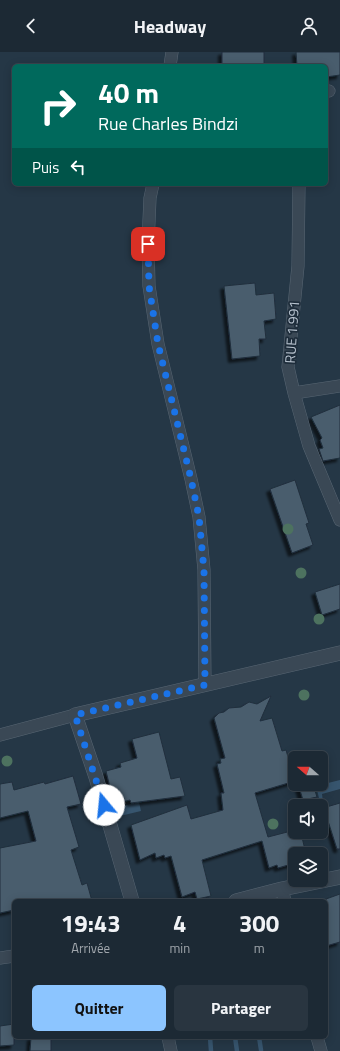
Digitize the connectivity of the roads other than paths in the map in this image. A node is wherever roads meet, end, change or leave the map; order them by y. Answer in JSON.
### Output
{"nodes":[{"id":1,"x":172,"y":52,"type":"edge"},
{"id":2,"x":170,"y":64,"type":"edge"},
{"id":3,"x":152,"y":186,"type":"edge"},
{"id":4,"x":299,"y":186,"type":"edge"},
{"id":5,"x":340,"y":386,"type":"edge"},
{"id":6,"x":294,"y":393,"type":"junction"},
{"id":7,"x":340,"y":520,"type":"edge"},
{"id":8,"x":340,"y":653,"type":"edge"},
{"id":9,"x":205,"y":685,"type":"junction"},
{"id":10,"x":75,"y":715,"type":"junction"},
{"id":11,"x":0,"y":735,"type":"edge"},
{"id":12,"x":340,"y":877,"type":"edge"},
{"id":13,"x":284,"y":895,"type":"edge"},
{"id":14,"x":131,"y":899,"type":"edge"},
{"id":15,"x":252,"y":899,"type":"edge"},
{"id":16,"x":12,"y":956,"type":"edge"},
{"id":17,"x":0,"y":958,"type":"edge"},
{"id":18,"x":168,"y":1039,"type":"edge"},
{"id":19,"x":318,"y":1039,"type":"edge"},
{"id":20,"x":171,"y":1051,"type":"edge"},
{"id":21,"x":321,"y":1051,"type":"edge"}],
"edges":[{"from":1,"to":2,"type":"street"},
{"from":3,"to":9,"type":"street"},
{"from":4,"to":6,"type":"street","name":"RUE 1.991"},
{"from":5,"to":6,"type":"street"},
{"from":6,"to":7,"type":"street","name":"RUE 1.991"},
{"from":8,"to":9,"type":"street"},
{"from":9,"to":10,"type":"street"},
{"from":10,"to":11,"type":"street"},
{"from":10,"to":14,"type":"street"},
{"from":12,"to":13,"type":"street"},
{"from":13,"to":15,"type":"street"},
{"from":16,"to":17,"type":"street"},
{"from":18,"to":20,"type":"street"},
{"from":19,"to":21,"type":"street"}]}
